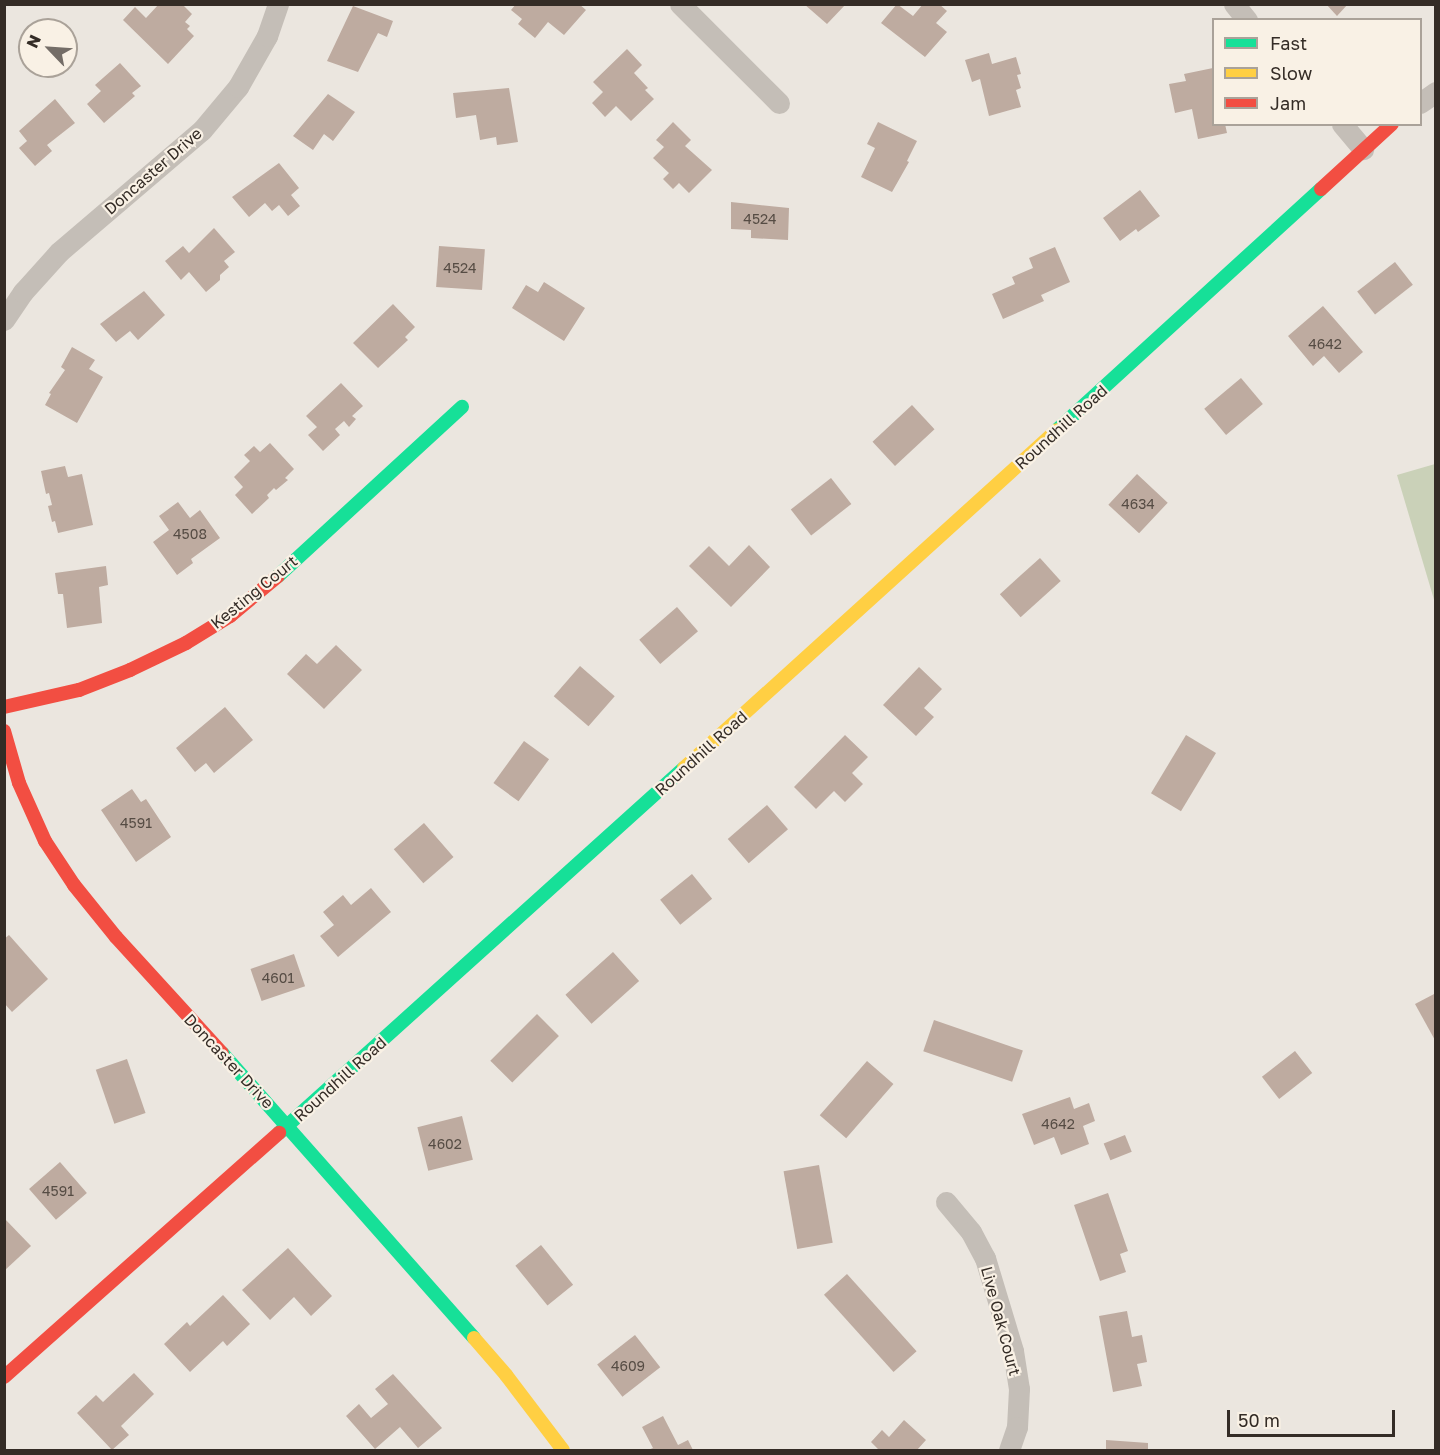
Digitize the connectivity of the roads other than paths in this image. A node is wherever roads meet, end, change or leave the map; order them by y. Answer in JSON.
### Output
{"nodes":[{"id":1,"x":278,"y":4,"type":"edge"},
{"id":2,"x":680,"y":4,"type":"edge"},
{"id":3,"x":1234,"y":4,"type":"edge"},
{"id":4,"x":1245,"y":18,"type":"edge"},
{"id":5,"x":1436,"y":92,"type":"edge"},
{"id":6,"x":1422,"y":102,"type":"edge"},
{"id":7,"x":779,"y":103,"type":"dead end"},
{"id":8,"x":1344,"y":126,"type":"edge"},
{"id":9,"x":1390,"y":126,"type":"edge"},
{"id":10,"x":1363,"y":148,"type":"junction"},
{"id":11,"x":4,"y":320,"type":"edge"},
{"id":12,"x":462,"y":407,"type":"dead end"},
{"id":13,"x":4,"y":707,"type":"edge"},
{"id":14,"x":4,"y":731,"type":"edge"},
{"id":15,"x":288,"y":1125,"type":"junction"},
{"id":16,"x":946,"y":1202,"type":"dead end"},
{"id":17,"x":4,"y":1377,"type":"edge"},
{"id":18,"x":563,"y":1450,"type":"edge"},
{"id":19,"x":1009,"y":1450,"type":"edge"}],
"edges":[{"from":1,"to":11,"type":"street","name":"Doncaster Drive"},
{"from":2,"to":7,"type":"street"},
{"from":3,"to":4,"type":"street"},
{"from":5,"to":6,"type":"street"},
{"from":8,"to":10,"type":"street"},
{"from":9,"to":10,"type":"street","name":"Roundhill Road"},
{"from":10,"to":15,"type":"street","name":"Roundhill Road"},
{"from":12,"to":13,"type":"street","name":"Kesting Court"},
{"from":14,"to":15,"type":"street","name":"Doncaster Drive"},
{"from":15,"to":17,"type":"street","name":"Roundhill Road"},
{"from":15,"to":18,"type":"street","name":"Doncaster Drive"},
{"from":16,"to":19,"type":"street","name":"Live Oak Court"}]}
